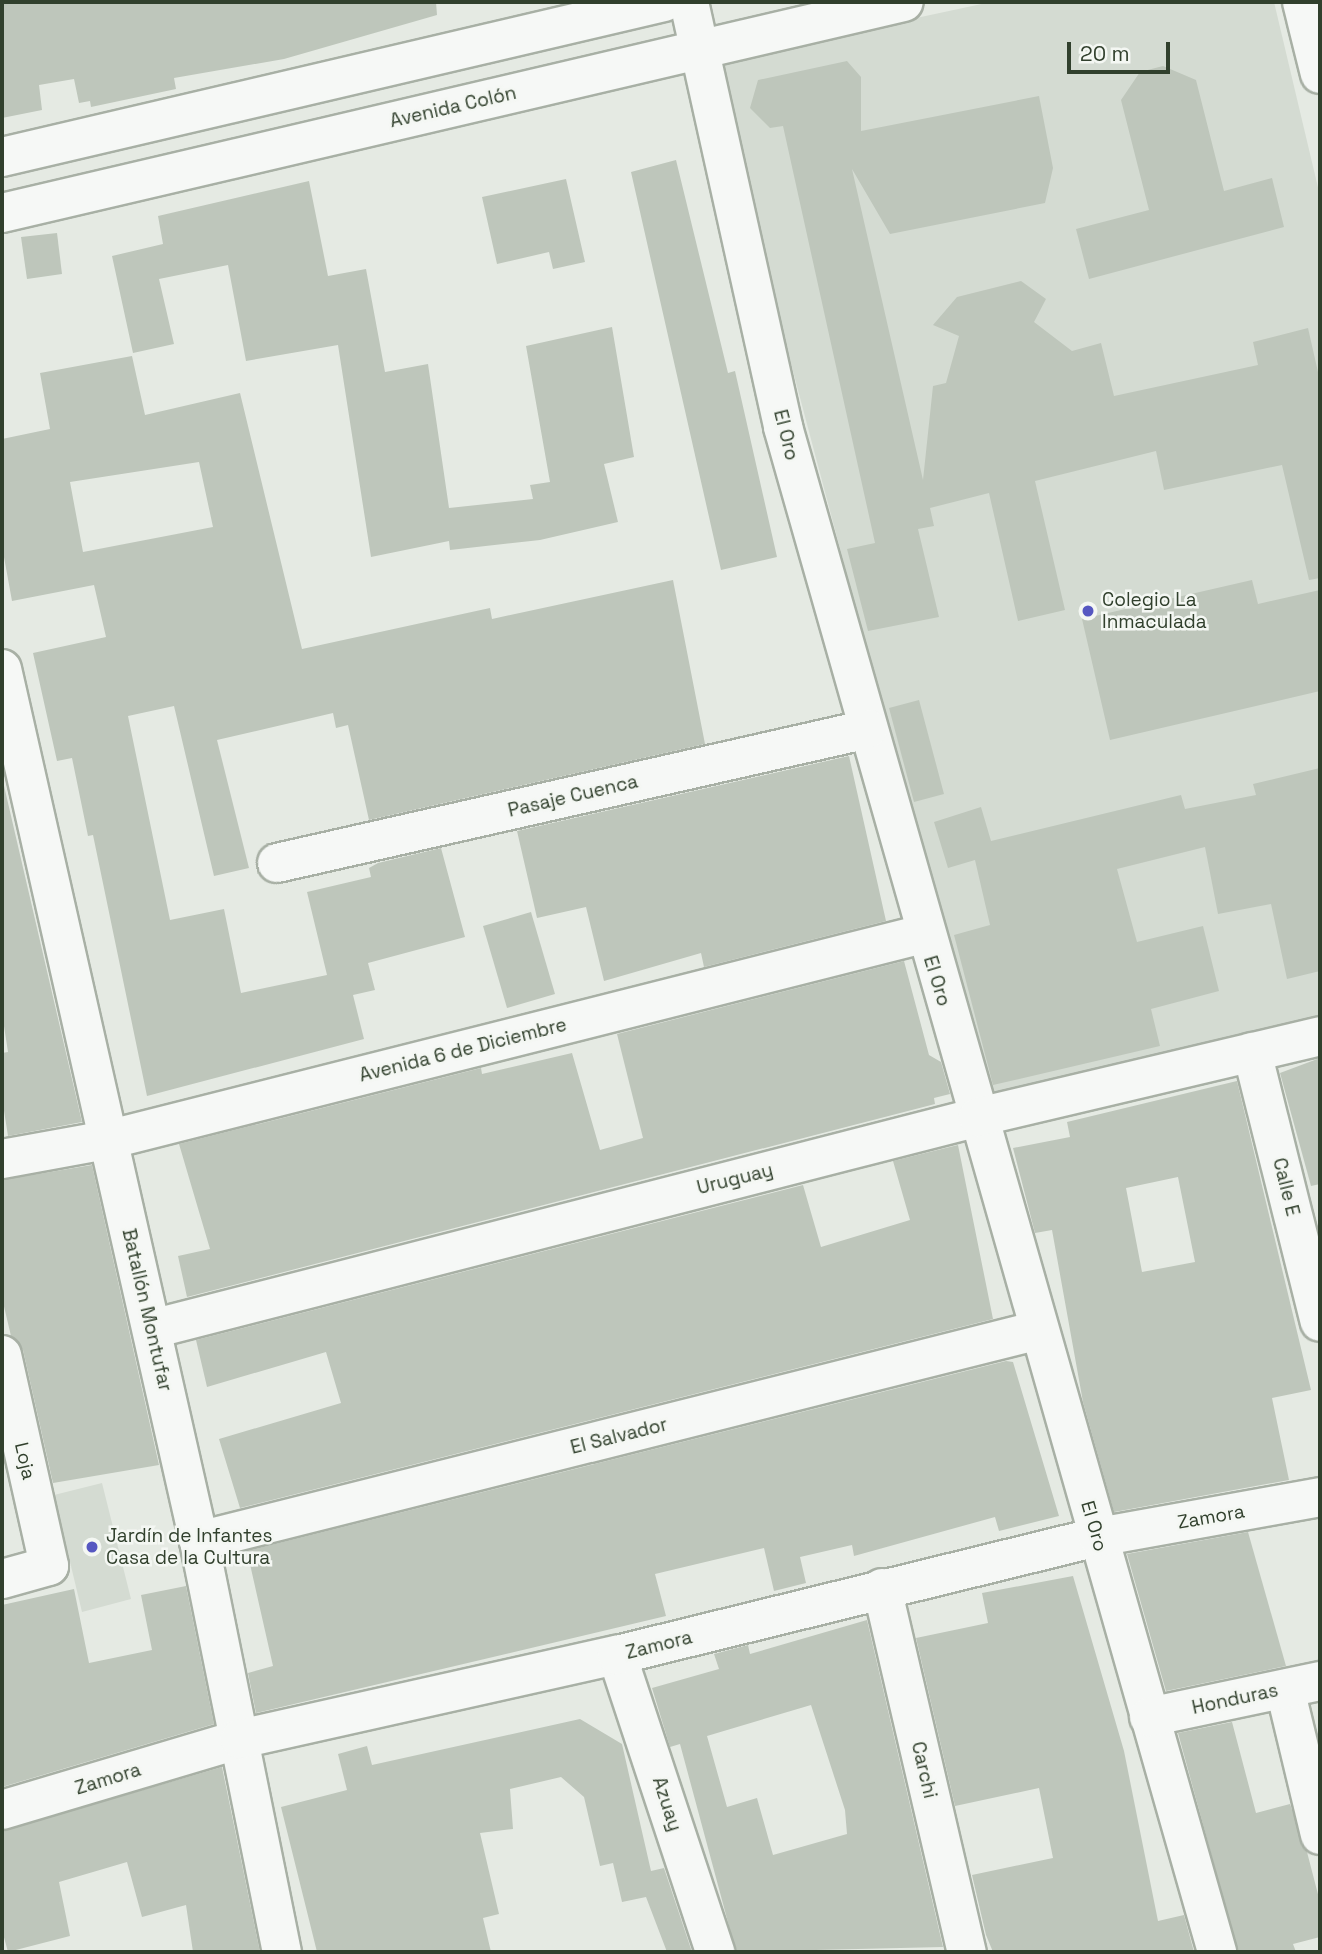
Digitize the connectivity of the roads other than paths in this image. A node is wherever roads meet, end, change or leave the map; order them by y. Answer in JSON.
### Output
{"nodes":[{"id":1,"x":664,"y":2,"type":"edge"},
{"id":2,"x":689,"y":2,"type":"edge"},
{"id":3,"x":904,"y":2,"type":"edge"},
{"id":4,"x":1303,"y":2,"type":"edge"},
{"id":5,"x":699,"y":50,"type":"junction"},
{"id":6,"x":1320,"y":74,"type":"edge"},
{"id":7,"x":2,"y":157,"type":"edge"},
{"id":8,"x":2,"y":213,"type":"edge"},
{"id":9,"x":2,"y":670,"type":"edge"},
{"id":10,"x":7,"y":712,"type":"edge"},
{"id":11,"x":868,"y":729,"type":"junction"},
{"id":12,"x":278,"y":863,"type":"dead end"},
{"id":13,"x":923,"y":934,"type":"junction"},
{"id":14,"x":1320,"y":1036,"type":"edge"},
{"id":15,"x":1252,"y":1052,"type":"junction"},
{"id":16,"x":978,"y":1117,"type":"junction"},
{"id":17,"x":107,"y":1140,"type":"junction"},
{"id":18,"x":2,"y":1159,"type":"edge"},
{"id":19,"x":1320,"y":1322,"type":"edge"},
{"id":20,"x":152,"y":1329,"type":"junction"},
{"id":21,"x":1039,"y":1330,"type":"junction"},
{"id":22,"x":2,"y":1355,"type":"edge"},
{"id":23,"x":1320,"y":1497,"type":"edge"},
{"id":24,"x":1098,"y":1537,"type":"junction"},
{"id":25,"x":199,"y":1541,"type":"junction"},
{"id":26,"x":2,"y":1579,"type":"edge"},
{"id":27,"x":882,"y":1588,"type":"junction"},
{"id":28,"x":617,"y":1655,"type":"junction"},
{"id":29,"x":1303,"y":1685,"type":"edge"},
{"id":30,"x":1149,"y":1717,"type":"junction"},
{"id":31,"x":240,"y":1739,"type":"junction"},
{"id":32,"x":2,"y":1810,"type":"edge"},
{"id":33,"x":1320,"y":1835,"type":"edge"},
{"id":34,"x":282,"y":1952,"type":"edge"},
{"id":35,"x":715,"y":1952,"type":"edge"},
{"id":36,"x":967,"y":1952,"type":"edge"},
{"id":37,"x":1217,"y":1952,"type":"edge"}],
"edges":[{"from":1,"to":7,"type":"street"},
{"from":2,"to":5,"type":"street","name":"El Oro"},
{"from":3,"to":5,"type":"street","name":"Avenida Colón"},
{"from":4,"to":6,"type":"street"},
{"from":5,"to":8,"type":"street","name":"Avenida Colón"},
{"from":5,"to":11,"type":"street","name":"El Oro"},
{"from":9,"to":10,"type":"street","name":"Batallón Montufar"},
{"from":10,"to":17,"type":"street","name":"Batallón Montufar"},
{"from":11,"to":12,"type":"street","name":"Pasaje Cuenca"},
{"from":11,"to":13,"type":"street","name":"El Oro"},
{"from":13,"to":16,"type":"street","name":"El Oro"},
{"from":13,"to":17,"type":"street","name":"Avenida 6 de Diciembre"},
{"from":14,"to":15,"type":"street","name":"Uruguay"},
{"from":15,"to":16,"type":"street","name":"Uruguay"},
{"from":15,"to":19,"type":"street","name":"Calle E"},
{"from":16,"to":20,"type":"street","name":"Uruguay"},
{"from":16,"to":21,"type":"street","name":"El Oro"},
{"from":17,"to":18,"type":"street","name":"Avenida 6 de Diciembre"},
{"from":17,"to":20,"type":"street","name":"Batallón Montufar"},
{"from":20,"to":25,"type":"street","name":"Batallón Montufar"},
{"from":21,"to":24,"type":"street","name":"El Oro"},
{"from":21,"to":25,"type":"street","name":"El Salvador"},
{"from":22,"to":26,"type":"street","name":"Loja"},
{"from":23,"to":24,"type":"street","name":"Zamora"},
{"from":24,"to":27,"type":"street","name":"Zamora"},
{"from":24,"to":30,"type":"street","name":"El Oro"},
{"from":25,"to":31,"type":"street","name":"Batallón Montufar"},
{"from":27,"to":28,"type":"street","name":"Zamora"},
{"from":27,"to":36,"type":"street","name":"Carchi"},
{"from":28,"to":31,"type":"street","name":"Zamora"},
{"from":28,"to":35,"type":"street","name":"Azuay"},
{"from":29,"to":30,"type":"street","name":"Honduras"},
{"from":29,"to":33,"type":"street"},
{"from":30,"to":37,"type":"street","name":"El Oro"},
{"from":31,"to":32,"type":"street","name":"Zamora"},
{"from":31,"to":34,"type":"street","name":"Batallón Montufar"}]}
